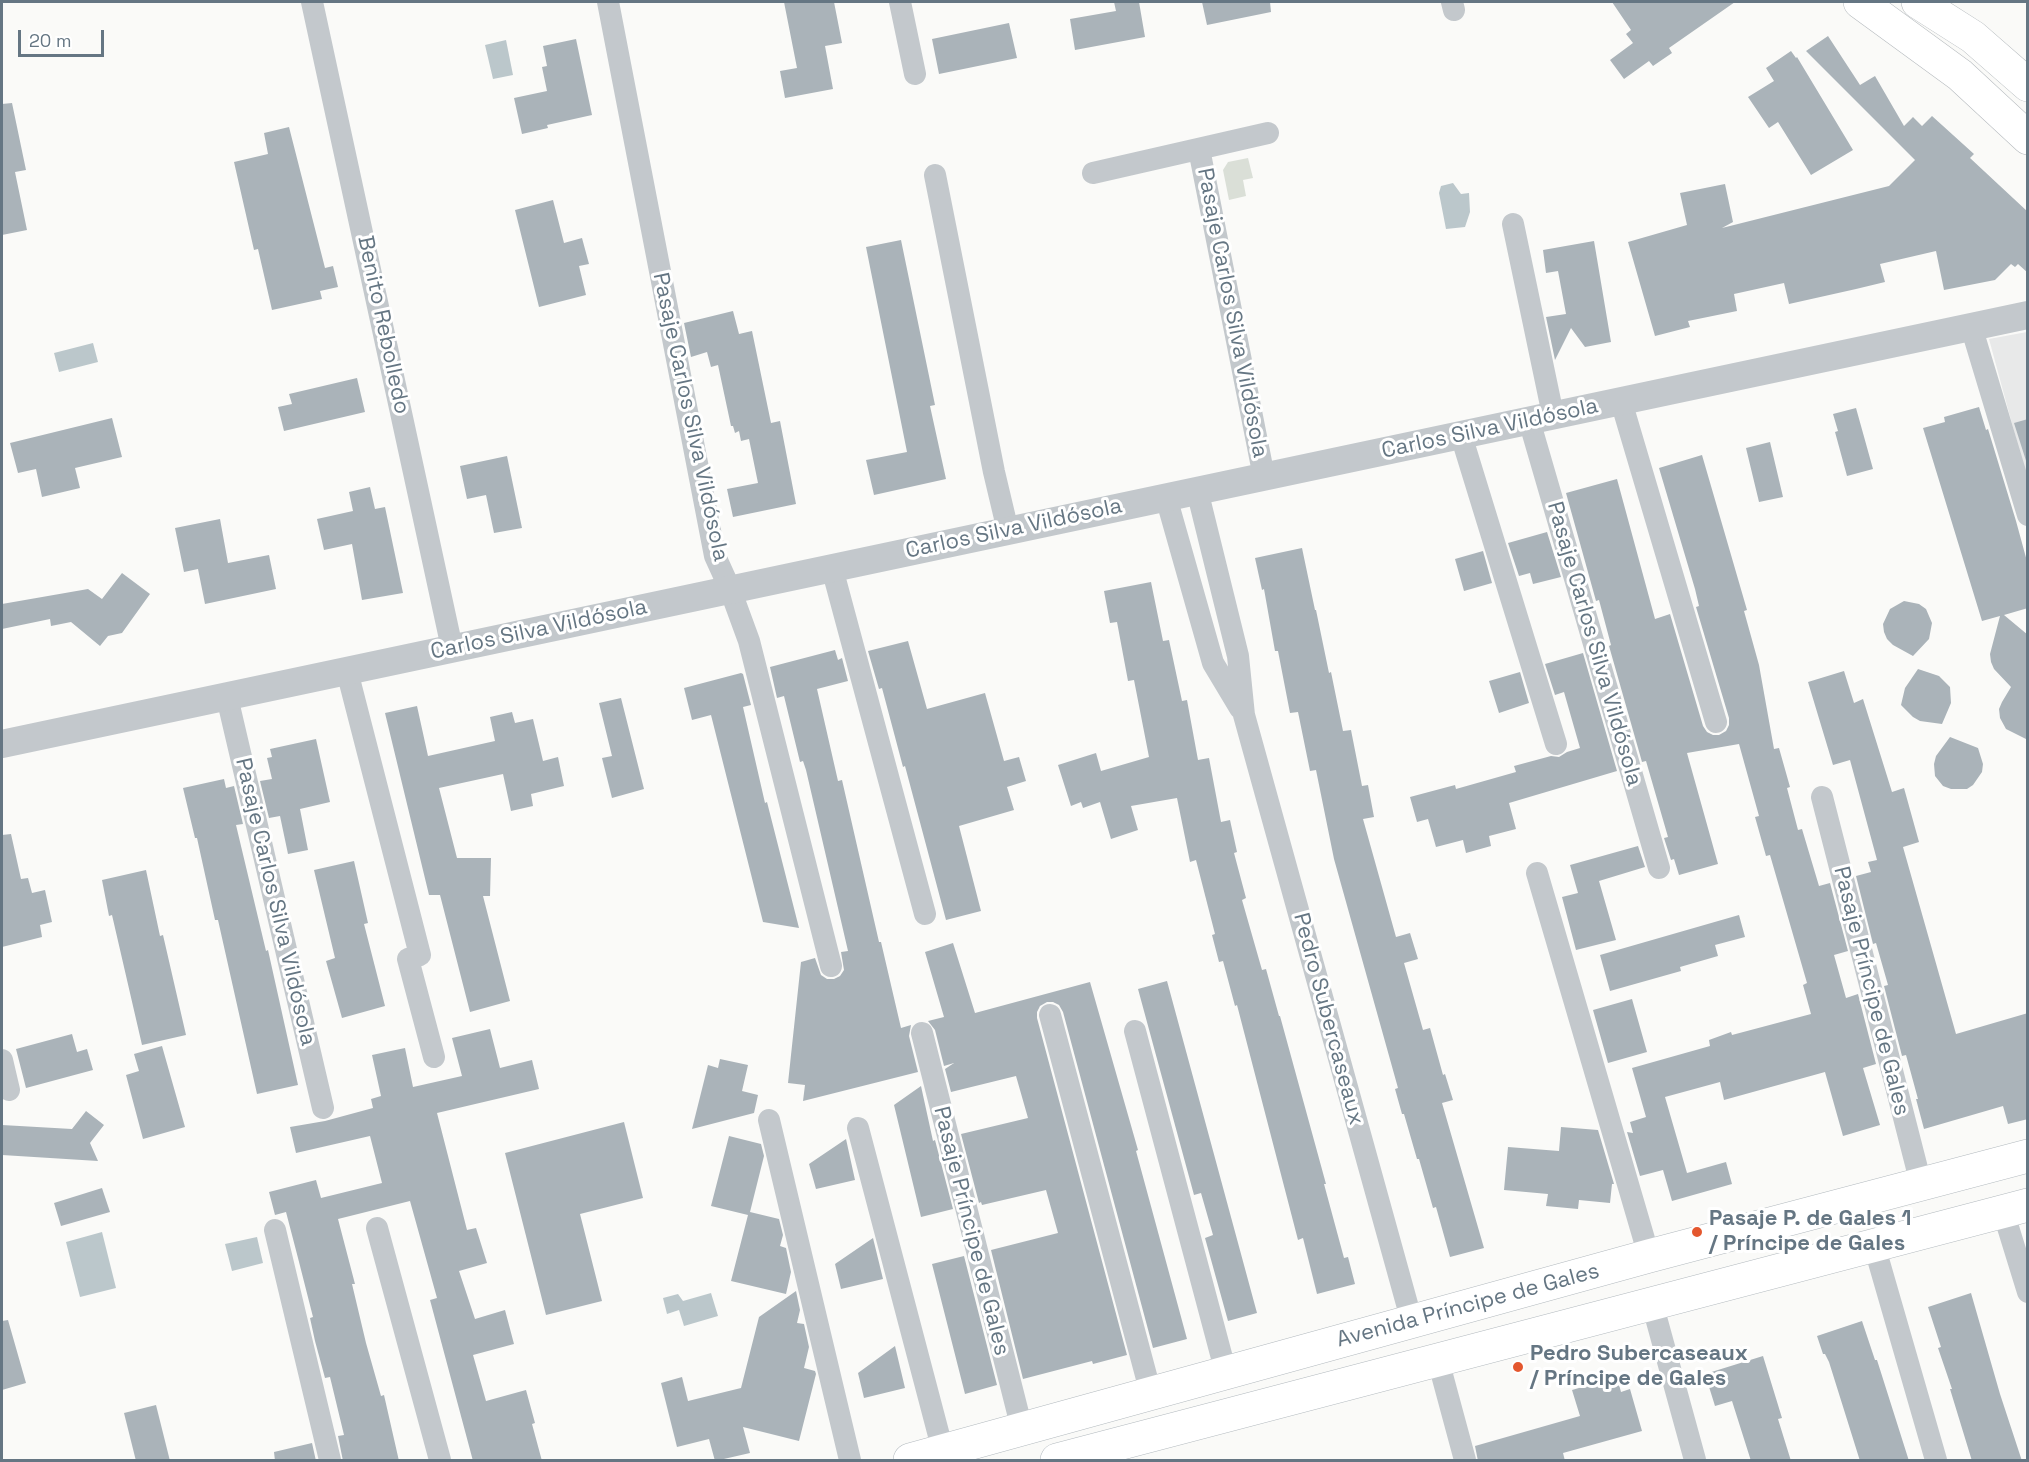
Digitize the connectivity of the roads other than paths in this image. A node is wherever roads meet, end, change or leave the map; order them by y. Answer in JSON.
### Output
{"nodes":[{"id":1,"x":312,"y":2,"type":"edge"},
{"id":2,"x":608,"y":2,"type":"edge"},
{"id":3,"x":900,"y":2,"type":"edge"},
{"id":4,"x":1860,"y":2,"type":"edge"},
{"id":5,"x":1918,"y":2,"type":"edge"},
{"id":6,"x":915,"y":74,"type":"dead end"},
{"id":7,"x":2028,"y":85,"type":"edge"},
{"id":8,"x":1268,"y":133,"type":"dead end"},
{"id":9,"x":2028,"y":138,"type":"edge"},
{"id":10,"x":1199,"y":149,"type":"junction"},
{"id":11,"x":1094,"y":172,"type":"dead end"},
{"id":12,"x":935,"y":175,"type":"dead end"},
{"id":13,"x":1513,"y":224,"type":"dead end"},
{"id":14,"x":2028,"y":315,"type":"edge"},
{"id":15,"x":1971,"y":326,"type":"junction"},
{"id":16,"x":1621,"y":401,"type":"junction"},
{"id":17,"x":1541,"y":418,"type":"junction"},
{"id":18,"x":1461,"y":435,"type":"junction"},
{"id":19,"x":1264,"y":477,"type":"junction"},
{"id":20,"x":1197,"y":490,"type":"junction"},
{"id":21,"x":1166,"y":497,"type":"junction"},
{"id":22,"x":2028,"y":515,"type":"edge"},
{"id":23,"x":1008,"y":531,"type":"junction"},
{"id":24,"x":832,"y":568,"type":"junction"},
{"id":25,"x":730,"y":589,"type":"junction"},
{"id":26,"x":452,"y":648,"type":"junction"},
{"id":27,"x":347,"y":671,"type":"junction"},
{"id":28,"x":227,"y":697,"type":"junction"},
{"id":29,"x":1244,"y":715,"type":"junction"},
{"id":30,"x":1716,"y":722,"type":"dead end"},
{"id":31,"x":2,"y":744,"type":"edge"},
{"id":32,"x":1556,"y":744,"type":"dead end"},
{"id":33,"x":1822,"y":797,"type":"dead end"},
{"id":34,"x":1659,"y":868,"type":"dead end"},
{"id":35,"x":1537,"y":873,"type":"dead end"},
{"id":36,"x":925,"y":914,"type":"dead end"},
{"id":37,"x":831,"y":966,"type":"dead end"},
{"id":38,"x":1050,"y":1015,"type":"dead end"},
{"id":39,"x":1135,"y":1031,"type":"dead end"},
{"id":40,"x":922,"y":1033,"type":"dead end"},
{"id":41,"x":434,"y":1057,"type":"dead end"},
{"id":42,"x":2,"y":1060,"type":"edge"},
{"id":43,"x":9,"y":1090,"type":"dead end"},
{"id":44,"x":323,"y":1108,"type":"dead end"},
{"id":45,"x":769,"y":1120,"type":"dead end"},
{"id":46,"x":858,"y":1128,"type":"dead end"},
{"id":47,"x":2028,"y":1156,"type":"edge"},
{"id":48,"x":1921,"y":1184,"type":"junction"},
{"id":49,"x":2015,"y":1208,"type":"edge"},
{"id":50,"x":377,"y":1228,"type":"dead end"},
{"id":51,"x":275,"y":1230,"type":"dead end"},
{"id":52,"x":1875,"y":1245,"type":"junction"},
{"id":53,"x":1649,"y":1256,"type":"junction"},
{"id":54,"x":2028,"y":1292,"type":"edge"},
{"id":55,"x":1652,"y":1304,"type":"junction"},
{"id":56,"x":1412,"y":1322,"type":"junction"},
{"id":57,"x":1438,"y":1360,"type":"junction"},
{"id":58,"x":1226,"y":1373,"type":"junction"},
{"id":59,"x":1151,"y":1394,"type":"junction"},
{"id":60,"x":1022,"y":1429,"type":"junction"},
{"id":61,"x":943,"y":1451,"type":"junction"},
{"id":62,"x":330,"y":1461,"type":"edge"},
{"id":63,"x":440,"y":1461,"type":"edge"},
{"id":64,"x":850,"y":1461,"type":"edge"},
{"id":65,"x":910,"y":1461,"type":"edge"},
{"id":66,"x":1056,"y":1461,"type":"edge"},
{"id":67,"x":1466,"y":1461,"type":"edge"},
{"id":68,"x":1695,"y":1461,"type":"edge"},
{"id":69,"x":1936,"y":1461,"type":"edge"}],
"edges":[{"from":1,"to":26,"type":"street","name":"Benito Rebolledo"},
{"from":2,"to":25,"type":"street","name":"Pasaje Carlos Silva Vildósola"},
{"from":3,"to":6,"type":"street"},
{"from":4,"to":9,"type":"main road"},
{"from":5,"to":7,"type":"main road"},
{"from":8,"to":10,"type":"street","name":"Pasaje Carlos Silva Vildósola"},
{"from":10,"to":11,"type":"street","name":"Pasaje Carlos Silva Vildósola"},
{"from":10,"to":19,"type":"street","name":"Pasaje Carlos Silva Vildósola"},
{"from":12,"to":23,"type":"street"},
{"from":13,"to":17,"type":"street","name":"Pasaje Carlos Silva Vildósola"},
{"from":14,"to":15,"type":"street","name":"Carlos Silva Vildósola"},
{"from":15,"to":16,"type":"street","name":"Carlos Silva Vildósola"},
{"from":15,"to":22,"type":"street"},
{"from":16,"to":17,"type":"street","name":"Carlos Silva Vildósola"},
{"from":16,"to":30,"type":"street"},
{"from":17,"to":18,"type":"street","name":"Carlos Silva Vildósola"},
{"from":17,"to":34,"type":"street","name":"Pasaje Carlos Silva Vildósola"},
{"from":18,"to":19,"type":"street","name":"Carlos Silva Vildósola"},
{"from":18,"to":32,"type":"street"},
{"from":19,"to":20,"type":"street","name":"Carlos Silva Vildósola"},
{"from":20,"to":21,"type":"street","name":"Carlos Silva Vildósola"},
{"from":20,"to":29,"type":"street","name":"Pedro Subercaseaux"},
{"from":21,"to":23,"type":"street","name":"Carlos Silva Vildósola"},
{"from":21,"to":29,"type":"street","name":"Pedro Subercaseaux"},
{"from":23,"to":24,"type":"street","name":"Carlos Silva Vildósola"},
{"from":24,"to":25,"type":"street","name":"Carlos Silva Vildósola"},
{"from":24,"to":36,"type":"street"},
{"from":25,"to":26,"type":"street","name":"Carlos Silva Vildósola"},
{"from":25,"to":37,"type":"street","name":"Pasaje Carlos Silva Vildósola"},
{"from":26,"to":27,"type":"street","name":"Carlos Silva Vildósola"},
{"from":27,"to":28,"type":"street","name":"Carlos Silva Vildósola"},
{"from":27,"to":41,"type":"street"},
{"from":28,"to":31,"type":"street","name":"Carlos Silva Vildósola"},
{"from":28,"to":44,"type":"street","name":"Pasaje Carlos Silva Vildósola"},
{"from":29,"to":56,"type":"street","name":"Pedro Subercaseaux"},
{"from":33,"to":48,"type":"street","name":"Pasaje Príncipe de Gales"},
{"from":35,"to":53,"type":"street"},
{"from":38,"to":59,"type":"street"},
{"from":39,"to":58,"type":"street"},
{"from":40,"to":60,"type":"street","name":"Pasaje Príncipe de Gales"},
{"from":42,"to":43,"type":"street"},
{"from":45,"to":64,"type":"street"},
{"from":46,"to":61,"type":"street"},
{"from":47,"to":48,"type":"main road","name":"Avenida Príncipe de Gales"},
{"from":48,"to":53,"type":"main road","name":"Avenida Príncipe de Gales"},
{"from":49,"to":52,"type":"main road","name":"Avenida Príncipe de Gales"},
{"from":49,"to":54,"type":"street"},
{"from":50,"to":63,"type":"street"},
{"from":51,"to":62,"type":"street"},
{"from":52,"to":55,"type":"main road","name":"Avenida Príncipe de Gales"},
{"from":52,"to":69,"type":"street"},
{"from":53,"to":56,"type":"main road","name":"Avenida Príncipe de Gales"},
{"from":55,"to":57,"type":"main road","name":"Avenida Príncipe de Gales"},
{"from":55,"to":68,"type":"street"},
{"from":56,"to":58,"type":"main road","name":"Avenida Príncipe de Gales"},
{"from":57,"to":66,"type":"main road","name":"Avenida Príncipe de Gales"},
{"from":57,"to":67,"type":"street"},
{"from":58,"to":59,"type":"main road","name":"Avenida Príncipe de Gales"},
{"from":59,"to":60,"type":"main road","name":"Avenida Príncipe de Gales"},
{"from":60,"to":61,"type":"main road","name":"Avenida Príncipe de Gales"},
{"from":61,"to":65,"type":"main road","name":"Avenida Príncipe de Gales"}]}
